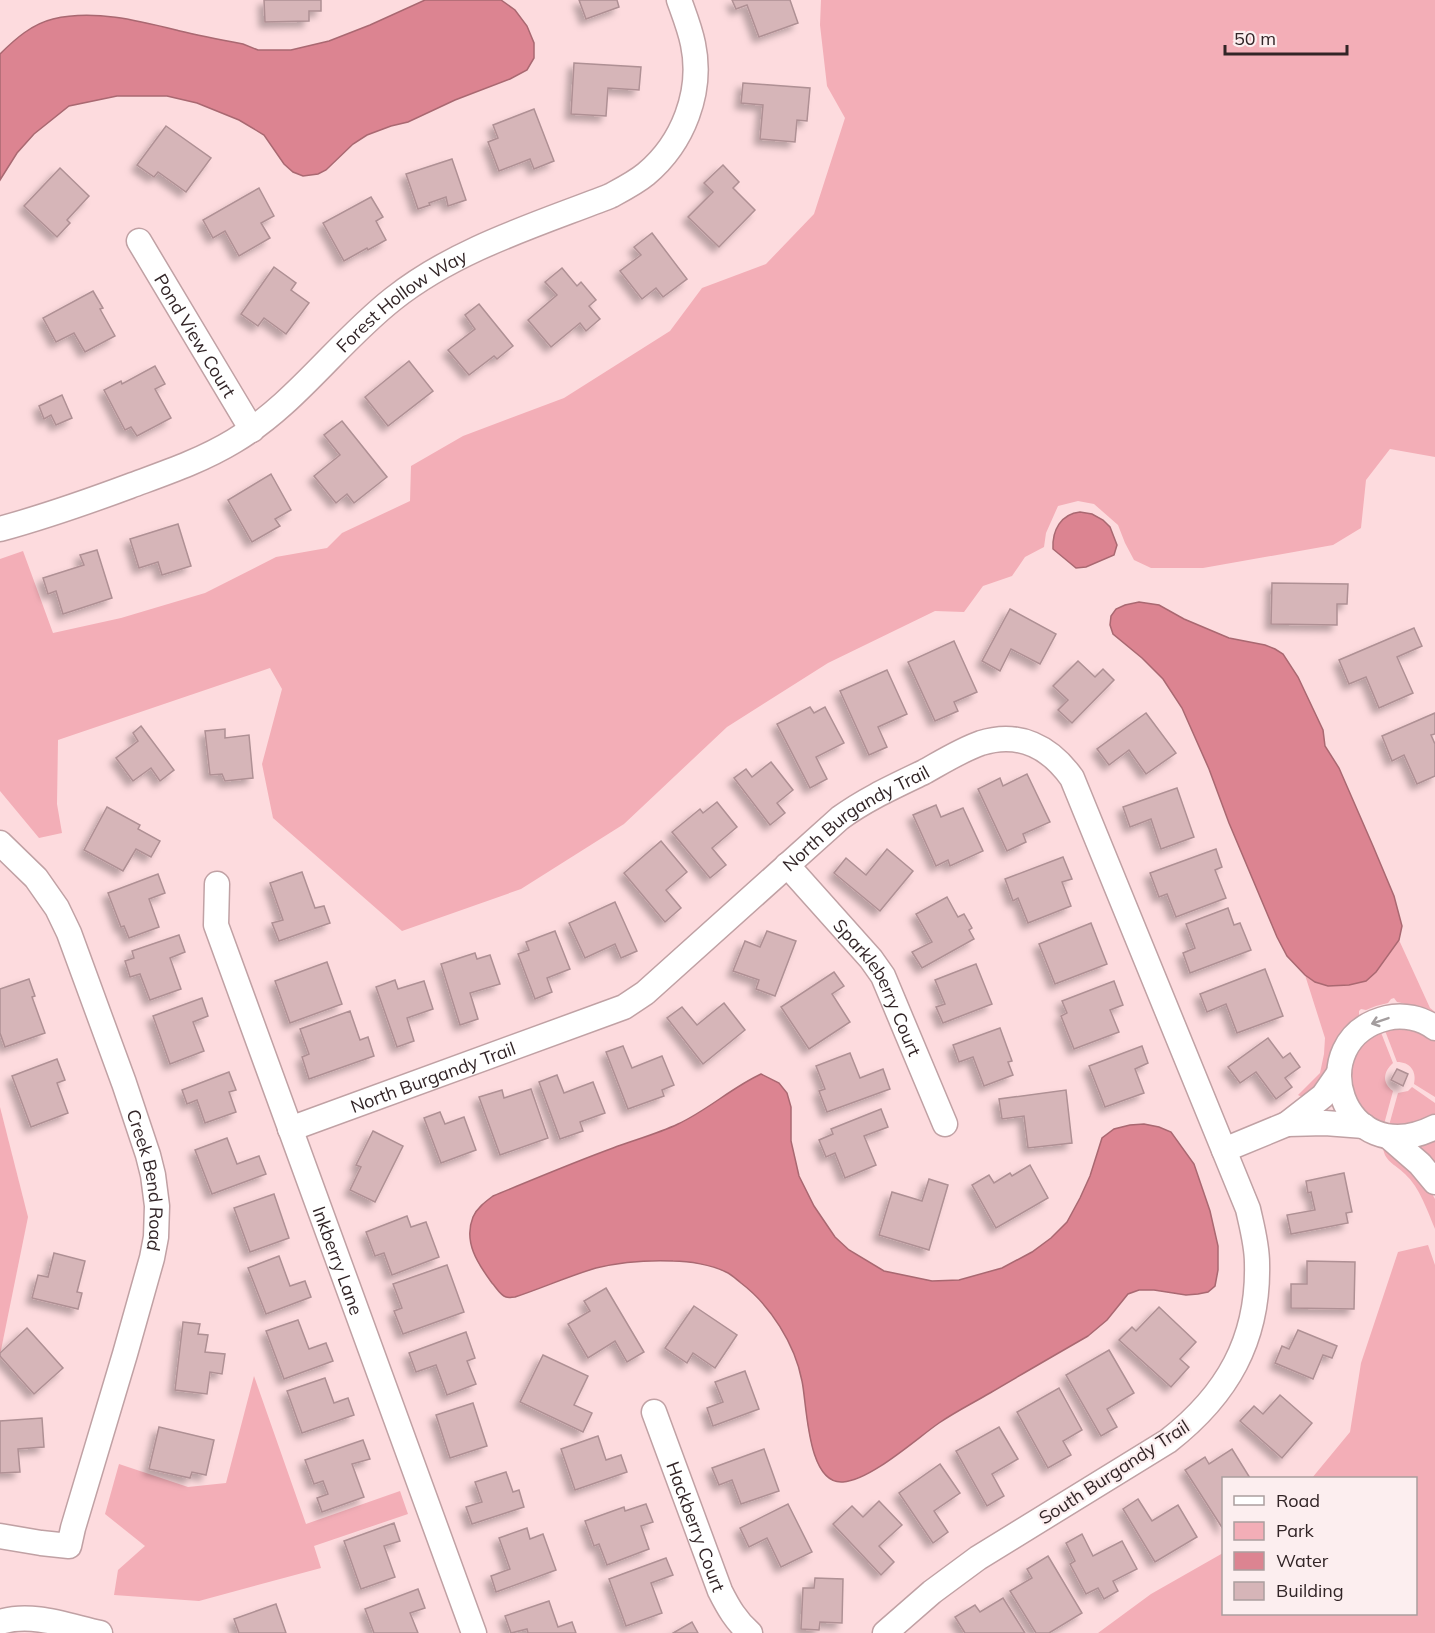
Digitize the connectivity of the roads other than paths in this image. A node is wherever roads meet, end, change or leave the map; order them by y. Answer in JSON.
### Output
{"nodes":[{"id":1,"x":679,"y":0,"type":"edge"},
{"id":2,"x":139,"y":241,"type":"dead end"},
{"id":3,"x":252,"y":430,"type":"junction"},
{"id":4,"x":0,"y":529,"type":"edge"},
{"id":5,"x":0,"y":843,"type":"edge"},
{"id":6,"x":787,"y":865,"type":"junction"},
{"id":7,"x":217,"y":884,"type":"dead end"},
{"id":8,"x":1435,"y":1028,"type":"edge"},
{"id":9,"x":1339,"y":1073,"type":"junction"},
{"id":10,"x":945,"y":1124,"type":"dead end"},
{"id":11,"x":1287,"y":1124,"type":"junction"},
{"id":12,"x":1364,"y":1126,"type":"junction"},
{"id":13,"x":1435,"y":1127,"type":"edge"},
{"id":14,"x":290,"y":1129,"type":"junction"},
{"id":15,"x":1389,"y":1137,"type":"junction"},
{"id":16,"x":1224,"y":1150,"type":"junction"},
{"id":17,"x":1435,"y":1182,"type":"edge"},
{"id":18,"x":654,"y":1412,"type":"dead end"},
{"id":19,"x":0,"y":1536,"type":"edge"},
{"id":20,"x":0,"y":1622,"type":"edge"},
{"id":21,"x":100,"y":1633,"type":"edge"},
{"id":22,"x":474,"y":1633,"type":"edge"},
{"id":23,"x":750,"y":1633,"type":"edge"},
{"id":24,"x":885,"y":1633,"type":"edge"}],
"edges":[{"from":1,"to":3,"type":"street","name":"Forest Hollow Way"},
{"from":2,"to":3,"type":"street","name":"Pond View Court"},
{"from":3,"to":4,"type":"street","name":"Forest Hollow Way"},
{"from":5,"to":19,"type":"street","name":"Creek Bend Road"},
{"from":6,"to":10,"type":"street","name":"Sparkleberry Court"},
{"from":6,"to":14,"type":"street","name":"North Burgandy Trail"},
{"from":6,"to":16,"type":"street","name":"North Burgandy Trail"},
{"from":7,"to":14,"type":"street","name":"Inkberry Lane"},
{"from":8,"to":9,"type":"street","one_way":true},
{"from":9,"to":11,"type":"street"},
{"from":9,"to":12,"type":"street"},
{"from":11,"to":12,"type":"street"},
{"from":11,"to":16,"type":"street"},
{"from":12,"to":15,"type":"street"},
{"from":13,"to":15,"type":"street"},
{"from":14,"to":22,"type":"street","name":"Inkberry Lane"},
{"from":15,"to":17,"type":"street"},
{"from":16,"to":24,"type":"street","name":"South Burgandy Trail"},
{"from":18,"to":23,"type":"street","name":"Hackberry Court"},
{"from":20,"to":21,"type":"street"}]}
